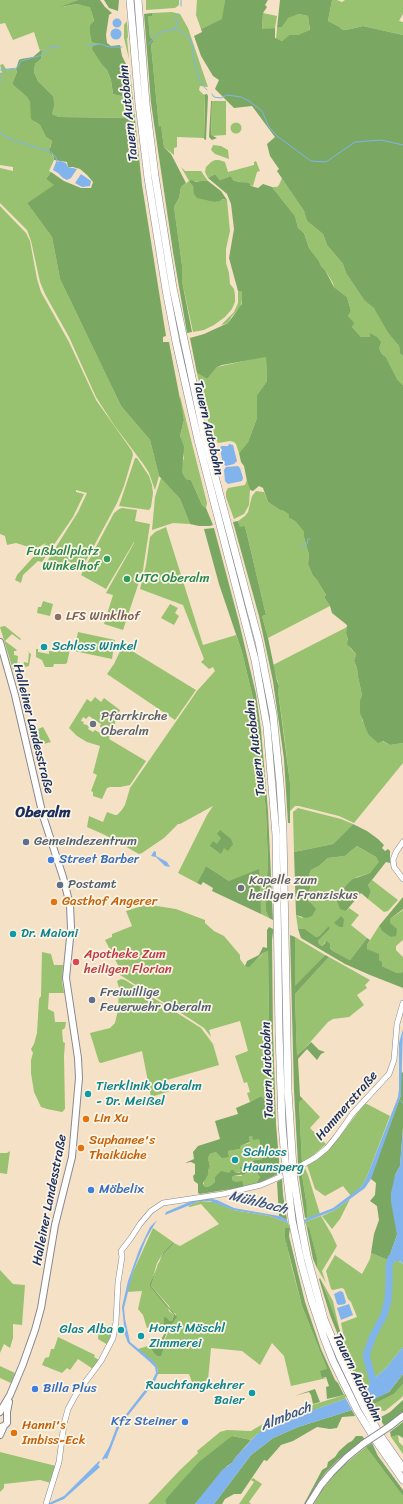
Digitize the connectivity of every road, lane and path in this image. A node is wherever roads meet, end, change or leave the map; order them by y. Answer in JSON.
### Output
{"nodes":[{"id":1,"x":130,"y":0,"type":"edge"},
{"id":2,"x":138,"y":0,"type":"edge"},
{"id":3,"x":135,"y":13,"type":"junction"},
{"id":4,"x":0,"y":642,"type":"edge"},
{"id":5,"x":403,"y":842,"type":"edge"},
{"id":6,"x":403,"y":879,"type":"edge"},
{"id":7,"x":403,"y":1003,"type":"edge"},
{"id":8,"x":15,"y":1383,"type":"junction"},
{"id":9,"x":360,"y":1408,"type":"junction"},
{"id":10,"x":0,"y":1413,"type":"edge"},
{"id":11,"x":403,"y":1416,"type":"edge"},
{"id":12,"x":7,"y":1418,"type":"junction"},
{"id":13,"x":2,"y":1427,"type":"edge"},
{"id":14,"x":0,"y":1435,"type":"edge"},
{"id":15,"x":403,"y":1468,"type":"edge"},
{"id":16,"x":403,"y":1480,"type":"edge"},
{"id":17,"x":46,"y":1504,"type":"edge"},
{"id":18,"x":310,"y":1504,"type":"edge"}],
"edges":[{"from":1,"to":3,"type":"highway","name":"Tauern Autobahn"},
{"from":2,"to":3,"type":"highway","name":"Tauern Autobahn"},
{"from":3,"to":9,"type":"highway","name":"Tauern Autobahn"},
{"from":4,"to":8,"type":"main road","name":"Halleiner Landesstraße"},
{"from":5,"to":6,"type":"street"},
{"from":7,"to":17,"type":"street","name":"Hammerstraße"},
{"from":8,"to":10,"type":"main road","name":"Halleiner Landesstraße"},
{"from":8,"to":12,"type":"main road","name":"Halleiner Landesstraße"},
{"from":9,"to":15,"type":"highway","name":"Tauern Autobahn"},
{"from":9,"to":16,"type":"highway","name":"Tauern Autobahn"},
{"from":10,"to":12,"type":"main road","name":"Halleiner Landesstraße"},
{"from":11,"to":18,"type":"main road","bridge":true},
{"from":12,"to":13,"type":"main road","name":"Halleiner Landesstraße"},
{"from":13,"to":14,"type":"main road","name":"Halleiner Landesstraße"}]}
